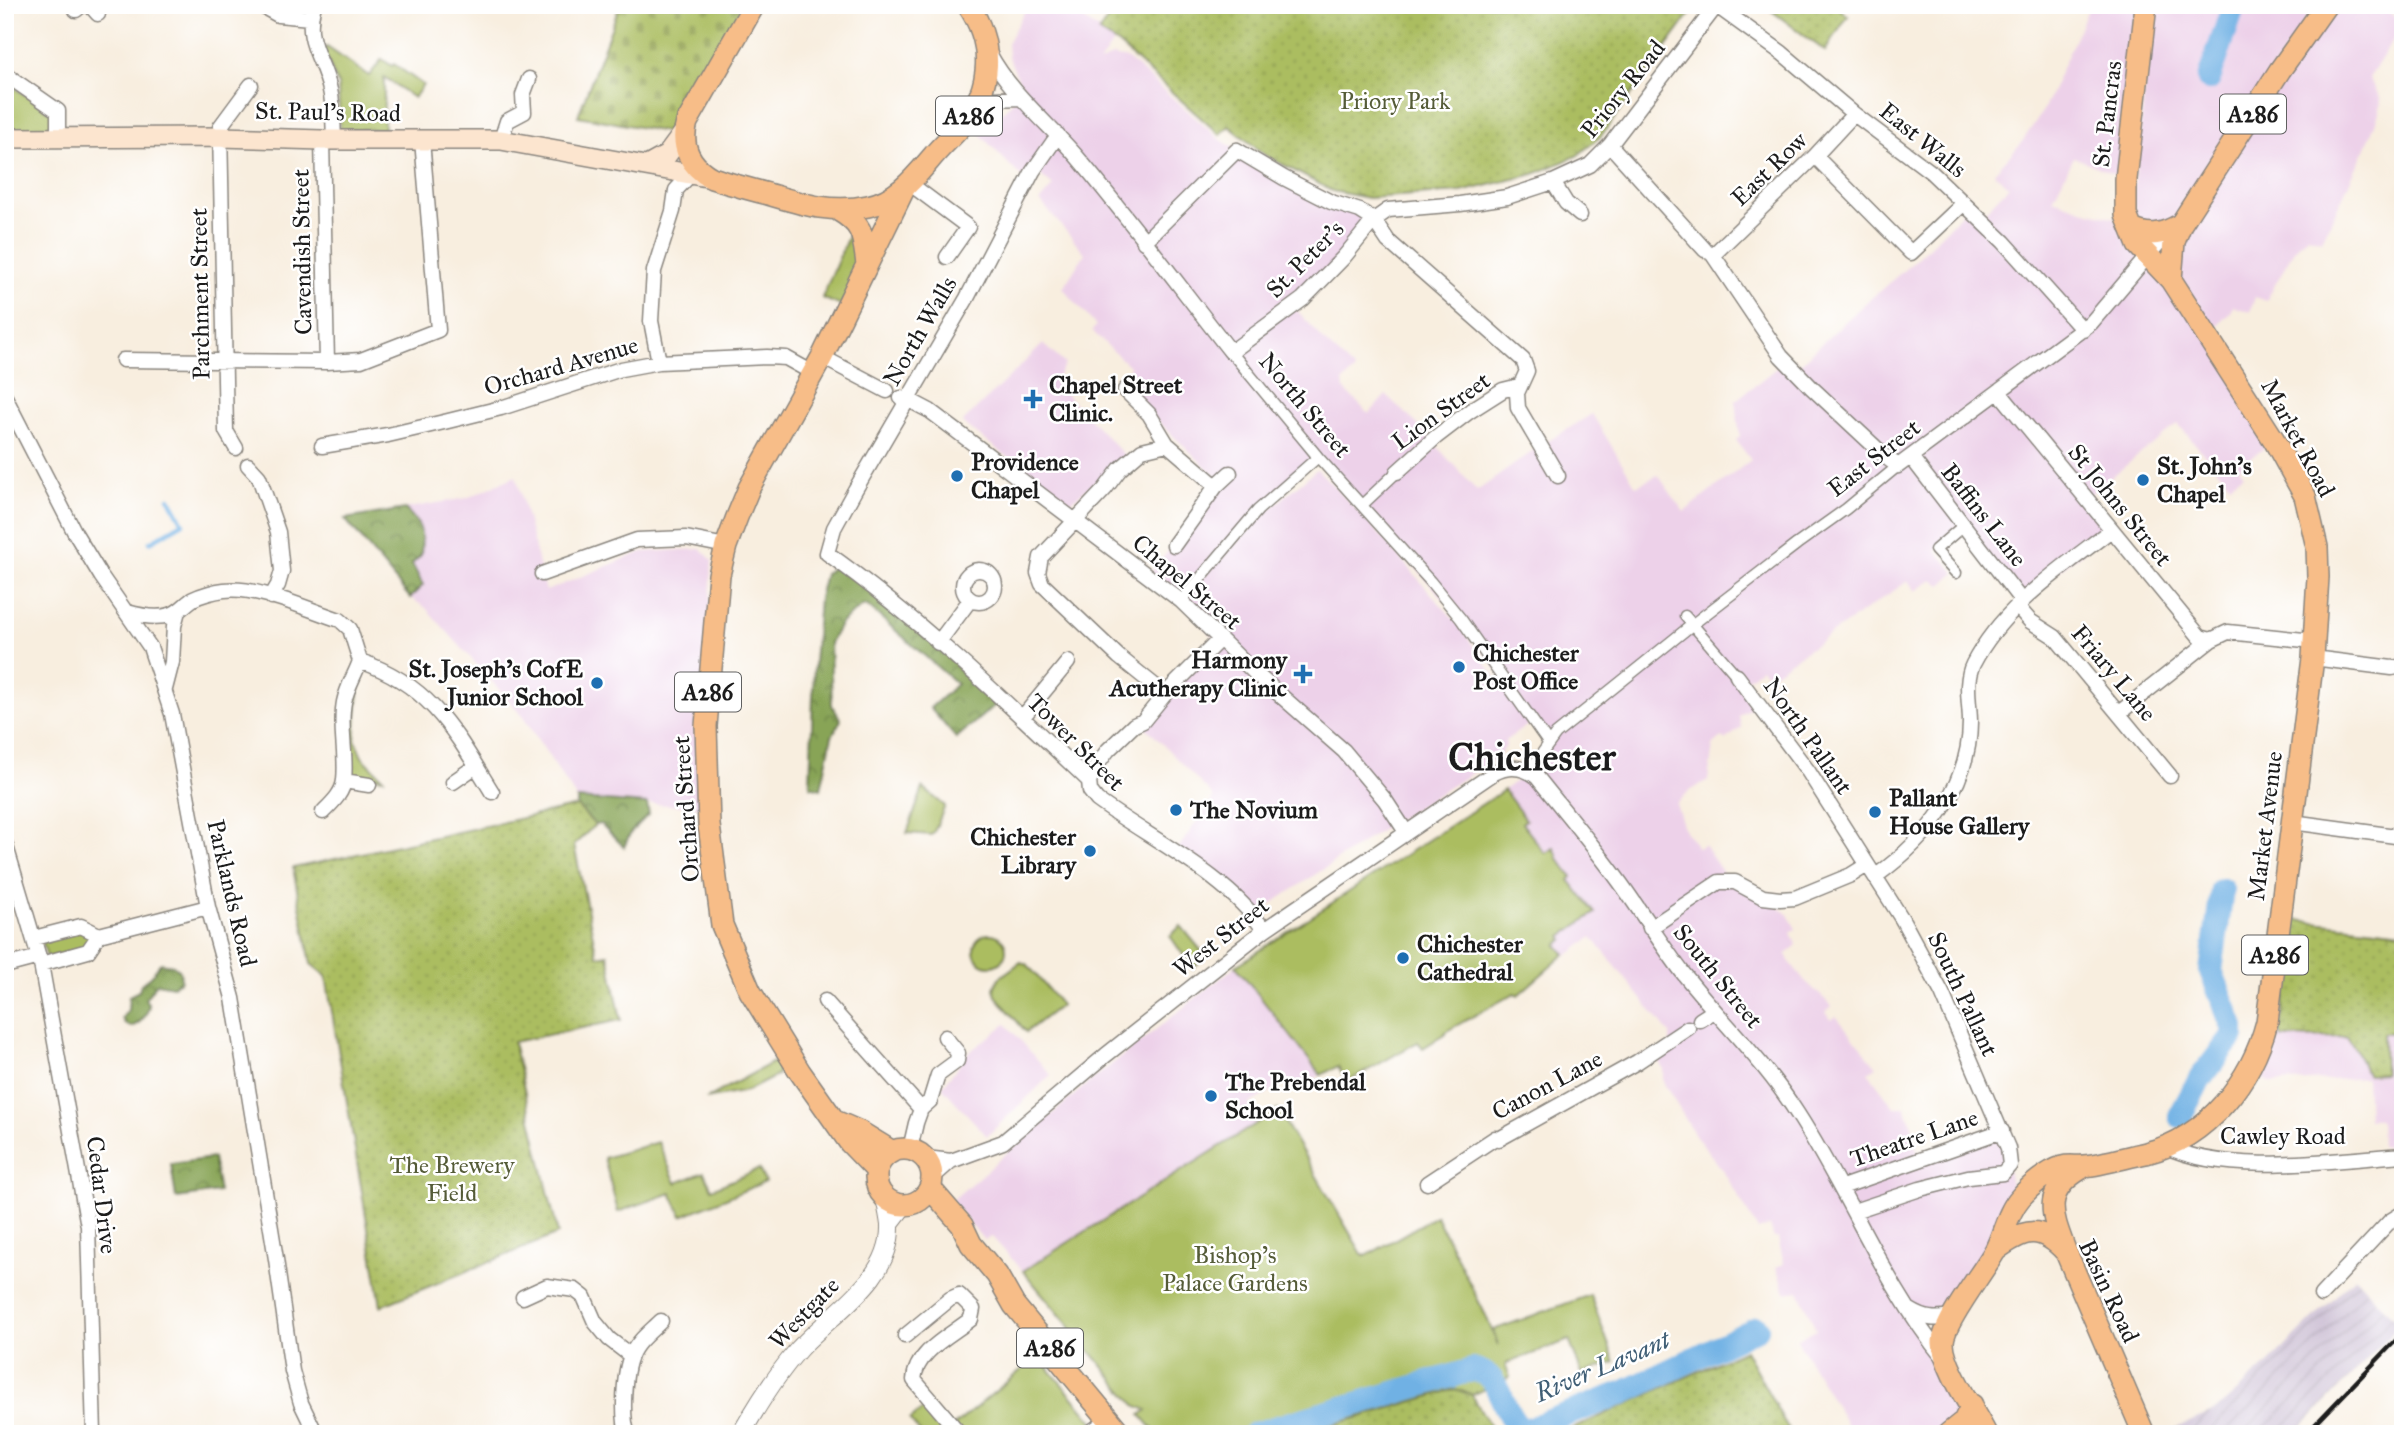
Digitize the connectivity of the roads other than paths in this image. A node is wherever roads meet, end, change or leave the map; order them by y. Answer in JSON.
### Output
{"nodes":[{"id":1,"x":260,"y":5,"type":"edge"},
{"id":2,"x":754,"y":5,"type":"edge"},
{"id":3,"x":1717,"y":5,"type":"edge"},
{"id":4,"x":2147,"y":5,"type":"edge"},
{"id":5,"x":2326,"y":5,"type":"edge"},
{"id":6,"x":975,"y":11,"type":"edge"},
{"id":7,"x":312,"y":12,"type":"edge"},
{"id":8,"x":986,"y":49,"type":"junction"},
{"id":9,"x":5,"y":74,"type":"edge"},
{"id":10,"x":529,"y":79,"type":"dead end"},
{"id":11,"x":251,"y":85,"type":"dead end"},
{"id":12,"x":1021,"y":98,"type":"junction"},
{"id":13,"x":975,"y":107,"type":"junction"},
{"id":14,"x":1854,"y":114,"type":"junction"},
{"id":15,"x":684,"y":132,"type":"junction"},
{"id":16,"x":1058,"y":135,"type":"junction"},
{"id":17,"x":221,"y":137,"type":"junction"},
{"id":18,"x":5,"y":138,"type":"edge"},
{"id":19,"x":58,"y":139,"type":"junction"},
{"id":20,"x":328,"y":140,"type":"junction"},
{"id":21,"x":422,"y":140,"type":"junction"},
{"id":22,"x":501,"y":141,"type":"junction"},
{"id":23,"x":1610,"y":145,"type":"junction"},
{"id":24,"x":1815,"y":156,"type":"junction"},
{"id":25,"x":647,"y":166,"type":"junction"},
{"id":26,"x":701,"y":174,"type":"junction"},
{"id":27,"x":1553,"y":182,"type":"junction"},
{"id":28,"x":906,"y":186,"type":"junction"},
{"id":29,"x":1964,"y":203,"type":"junction"},
{"id":30,"x":838,"y":211,"type":"junction"},
{"id":31,"x":1580,"y":215,"type":"dead end"},
{"id":32,"x":1374,"y":220,"type":"junction"},
{"id":33,"x":2131,"y":228,"type":"junction"},
{"id":34,"x":2175,"y":228,"type":"junction"},
{"id":35,"x":1144,"y":242,"type":"junction"},
{"id":36,"x":1709,"y":253,"type":"junction"},
{"id":37,"x":2148,"y":256,"type":"junction"},
{"id":38,"x":947,"y":257,"type":"dead end"},
{"id":39,"x":867,"y":264,"type":"junction"},
{"id":40,"x":2171,"y":280,"type":"junction"},
{"id":41,"x":2083,"y":330,"type":"junction"},
{"id":42,"x":1230,"y":352,"type":"junction"},
{"id":43,"x":123,"y":360,"type":"dead end"},
{"id":44,"x":224,"y":361,"type":"junction"},
{"id":45,"x":327,"y":362,"type":"junction"},
{"id":46,"x":659,"y":362,"type":"junction"},
{"id":47,"x":817,"y":365,"type":"junction"},
{"id":48,"x":1519,"y":386,"type":"junction"},
{"id":49,"x":1125,"y":390,"type":"dead end"},
{"id":50,"x":1999,"y":392,"type":"junction"},
{"id":51,"x":898,"y":396,"type":"junction"},
{"id":52,"x":5,"y":397,"type":"edge"},
{"id":53,"x":1167,"y":444,"type":"junction"},
{"id":54,"x":322,"y":446,"type":"dead end"},
{"id":55,"x":236,"y":448,"type":"dead end"},
{"id":56,"x":1318,"y":457,"type":"junction"},
{"id":57,"x":1911,"y":457,"type":"junction"},
{"id":58,"x":248,"y":465,"type":"dead end"},
{"id":59,"x":1899,"y":466,"type":"junction"},
{"id":60,"x":1396,"y":472,"type":"joint"},
{"id":61,"x":1230,"y":473,"type":"dead end"},
{"id":62,"x":1558,"y":476,"type":"dead end"},
{"id":63,"x":1216,"y":486,"type":"junction"},
{"id":64,"x":1362,"y":505,"type":"junction"},
{"id":65,"x":1074,"y":520,"type":"junction"},
{"id":66,"x":1964,"y":525,"type":"junction"},
{"id":67,"x":2111,"y":530,"type":"junction"},
{"id":68,"x":1174,"y":545,"type":"dead end"},
{"id":69,"x":726,"y":546,"type":"junction"},
{"id":70,"x":827,"y":553,"type":"joint"},
{"id":71,"x":1956,"y":573,"type":"dead end"},
{"id":72,"x":542,"y":574,"type":"dead end"},
{"id":73,"x":271,"y":597,"type":"junction"},
{"id":74,"x":970,"y":600,"type":"dead end"},
{"id":75,"x":1181,"y":601,"type":"junction"},
{"id":76,"x":2019,"y":603,"type":"junction"},
{"id":77,"x":178,"y":611,"type":"junction"},
{"id":78,"x":128,"y":612,"type":"junction"},
{"id":79,"x":1689,"y":620,"type":"junction"},
{"id":80,"x":1220,"y":639,"type":"junction"},
{"id":81,"x":2211,"y":639,"type":"junction"},
{"id":82,"x":938,"y":643,"type":"junction"},
{"id":83,"x":2313,"y":649,"type":"junction"},
{"id":84,"x":360,"y":661,"type":"junction"},
{"id":85,"x":1068,"y":662,"type":"dead end"},
{"id":86,"x":2397,"y":667,"type":"edge"},
{"id":87,"x":1737,"y":676,"type":"joint"},
{"id":88,"x":2403,"y":681,"type":"edge"},
{"id":89,"x":165,"y":690,"type":"junction"},
{"id":90,"x":1165,"y":694,"type":"junction"},
{"id":91,"x":2119,"y":713,"type":"junction"},
{"id":92,"x":1022,"y":718,"type":"junction"},
{"id":93,"x":1549,"y":744,"type":"junction"},
{"id":94,"x":476,"y":766,"type":"junction"},
{"id":95,"x":1529,"y":771,"type":"junction"},
{"id":96,"x":2170,"y":776,"type":"dead end"},
{"id":97,"x":344,"y":781,"type":"junction"},
{"id":98,"x":1089,"y":781,"type":"junction"},
{"id":99,"x":453,"y":782,"type":"dead end"},
{"id":100,"x":369,"y":785,"type":"dead end"},
{"id":101,"x":492,"y":792,"type":"dead end"},
{"id":102,"x":323,"y":812,"type":"dead end"},
{"id":103,"x":2292,"y":822,"type":"junction"},
{"id":104,"x":1406,"y":832,"type":"junction"},
{"id":105,"x":2403,"y":837,"type":"edge"},
{"id":106,"x":5,"y":843,"type":"edge"},
{"id":107,"x":1871,"y":870,"type":"junction"},
{"id":108,"x":208,"y":907,"type":"junction"},
{"id":109,"x":1650,"y":928,"type":"junction"},
{"id":110,"x":1264,"y":930,"type":"junction"},
{"id":111,"x":99,"y":935,"type":"junction"},
{"id":112,"x":34,"y":938,"type":"junction"},
{"id":113,"x":40,"y":960,"type":"junction"},
{"id":114,"x":5,"y":967,"type":"edge"},
{"id":115,"x":825,"y":1001,"type":"dead end"},
{"id":116,"x":1714,"y":1011,"type":"junction"},
{"id":117,"x":945,"y":1037,"type":"dead end"},
{"id":118,"x":922,"y":1109,"type":"junction"},
{"id":119,"x":838,"y":1122,"type":"junction"},
{"id":120,"x":2002,"y":1131,"type":"junction"},
{"id":121,"x":2165,"y":1146,"type":"junction"},
{"id":122,"x":2403,"y":1155,"type":"edge"},
{"id":123,"x":2086,"y":1166,"type":"junction"},
{"id":124,"x":876,"y":1170,"type":"junction"},
{"id":125,"x":912,"y":1179,"type":"junction"},
{"id":126,"x":1427,"y":1184,"type":"dead end"},
{"id":127,"x":1842,"y":1187,"type":"junction"},
{"id":128,"x":2403,"y":1213,"type":"edge"},
{"id":129,"x":1856,"y":1215,"type":"junction"},
{"id":130,"x":1996,"y":1250,"type":"junction"},
{"id":131,"x":2066,"y":1252,"type":"junction"},
{"id":132,"x":997,"y":1275,"type":"junction"},
{"id":133,"x":2321,"y":1296,"type":"dead end"},
{"id":134,"x":523,"y":1297,"type":"dead end"},
{"id":135,"x":1906,"y":1307,"type":"junction"},
{"id":136,"x":1954,"y":1316,"type":"junction"},
{"id":137,"x":661,"y":1321,"type":"dead end"},
{"id":138,"x":905,"y":1336,"type":"dead end"},
{"id":139,"x":631,"y":1356,"type":"junction"},
{"id":140,"x":1948,"y":1365,"type":"junction"},
{"id":141,"x":1972,"y":1405,"type":"junction"},
{"id":142,"x":1115,"y":1426,"type":"edge"},
{"id":143,"x":2144,"y":1431,"type":"edge"},
{"id":144,"x":94,"y":1434,"type":"edge"},
{"id":145,"x":316,"y":1434,"type":"edge"},
{"id":146,"x":628,"y":1434,"type":"edge"},
{"id":147,"x":741,"y":1434,"type":"edge"},
{"id":148,"x":960,"y":1434,"type":"edge"},
{"id":149,"x":1088,"y":1434,"type":"edge"},
{"id":150,"x":1138,"y":1434,"type":"edge"},
{"id":151,"x":1948,"y":1434,"type":"edge"},
{"id":152,"x":1986,"y":1434,"type":"edge"}],
"edges":[{"from":1,"to":7,"type":"street"},
{"from":2,"to":15,"type":"main road"},
{"from":3,"to":14,"type":"street","name":"East Walls"},
{"from":3,"to":23,"type":"street","name":"Priory Road"},
{"from":4,"to":33,"type":"main road","name":"St. Pancras","number":"A286"},
{"from":5,"to":34,"type":"main road","number":"A286"},
{"from":6,"to":8,"type":"main road","number":"A286"},
{"from":7,"to":20,"type":"street","name":"Cavendish Street"},
{"from":8,"to":12,"type":"street","name":"North Street"},
{"from":8,"to":13,"type":"main road","number":"A286"},
{"from":9,"to":19,"type":"street"},
{"from":10,"to":22,"type":"street"},
{"from":11,"to":17,"type":"street"},
{"from":12,"to":13,"type":"street"},
{"from":12,"to":16,"type":"street","name":"North Street"},
{"from":13,"to":28,"type":"main road","number":"A286"},
{"from":14,"to":24,"type":"street","name":"East Row"},
{"from":14,"to":29,"type":"street","name":"East Walls"},
{"from":15,"to":25,"type":"main road"},
{"from":15,"to":26,"type":"main road"},
{"from":16,"to":35,"type":"street","name":"North Street"},
{"from":16,"to":51,"type":"street","name":"North Walls"},
{"from":17,"to":19,"type":"main road","name":"St. Paul's Road"},
{"from":17,"to":20,"type":"main road","name":"St. Paul's Road"},
{"from":17,"to":44,"type":"street","name":"Parchment Street"},
{"from":18,"to":19,"type":"main road","name":"St. Paul's Road"},
{"from":20,"to":21,"type":"main road","name":"St. Paul's Road"},
{"from":20,"to":45,"type":"street","name":"Cavendish Street"},
{"from":21,"to":22,"type":"main road","name":"St. Paul's Road"},
{"from":21,"to":45,"type":"street","name":"Cavendish Street"},
{"from":22,"to":25,"type":"main road","name":"St. Paul's Road"},
{"from":23,"to":27,"type":"street","name":"Priory Road"},
{"from":23,"to":36,"type":"street"},
{"from":24,"to":29,"type":"street"},
{"from":24,"to":36,"type":"street","name":"East Row"},
{"from":25,"to":26,"type":"main road","name":"St. Paul's Road"},
{"from":26,"to":30,"type":"main road","name":"St. Paul's Road","number":"A286"},
{"from":26,"to":46,"type":"street"},
{"from":27,"to":31,"type":"street"},
{"from":27,"to":32,"type":"street","name":"Priory Road"},
{"from":28,"to":30,"type":"main road","number":"A286"},
{"from":28,"to":38,"type":"street"},
{"from":28,"to":39,"type":"main road","name":"Orchard Street","number":"A286"},
{"from":29,"to":41,"type":"street","name":"East Walls"},
{"from":30,"to":39,"type":"main road"},
{"from":32,"to":35,"type":"street"},
{"from":32,"to":42,"type":"street","name":"St. Peter's"},
{"from":32,"to":48,"type":"street"},
{"from":33,"to":34,"type":"main road"},
{"from":33,"to":37,"type":"main road","number":"A286"},
{"from":34,"to":37,"type":"street","name":"East Street"},
{"from":34,"to":40,"type":"main road","number":"A286"},
{"from":35,"to":42,"type":"street","name":"North Street"},
{"from":36,"to":59,"type":"street"},
{"from":37,"to":40,"type":"main road","number":"A286"},
{"from":37,"to":41,"type":"street","name":"East Street"},
{"from":39,"to":47,"type":"main road","name":"Orchard Street","number":"A286"},
{"from":40,"to":83,"type":"main road","name":"Market Road","number":"A286"},
{"from":41,"to":50,"type":"street","name":"East Street"},
{"from":42,"to":56,"type":"street","name":"North Street"},
{"from":43,"to":44,"type":"street","name":"Cavendish Street"},
{"from":44,"to":45,"type":"street","name":"Cavendish Street"},
{"from":44,"to":55,"type":"street","name":"Parchment Street"},
{"from":46,"to":47,"type":"street","name":"Orchard Avenue"},
{"from":46,"to":54,"type":"street","name":"Orchard Avenue"},
{"from":47,"to":51,"type":"street"},
{"from":47,"to":69,"type":"main road","name":"Orchard Street","number":"A286"},
{"from":48,"to":60,"type":"street","name":"Lion Street"},
{"from":48,"to":62,"type":"street"},
{"from":49,"to":53,"type":"street"},
{"from":50,"to":57,"type":"street","name":"East Street"},
{"from":50,"to":67,"type":"street","name":"St Johns Street"},
{"from":51,"to":65,"type":"street","name":"Chapel Street"},
{"from":51,"to":70,"type":"street","name":"North Walls"},
{"from":52,"to":78,"type":"street","name":"Parklands Road"},
{"from":53,"to":63,"type":"street"},
{"from":53,"to":65,"type":"street"},
{"from":56,"to":64,"type":"street","name":"North Street"},
{"from":56,"to":75,"type":"street"},
{"from":57,"to":59,"type":"street","name":"East Street"},
{"from":57,"to":66,"type":"street","name":"Baffins Lane"},
{"from":58,"to":73,"type":"street"},
{"from":59,"to":79,"type":"street","name":"East Street"},
{"from":60,"to":64,"type":"street","name":"Lion Street"},
{"from":61,"to":63,"type":"street"},
{"from":63,"to":68,"type":"street"},
{"from":64,"to":93,"type":"street","name":"North Street"},
{"from":65,"to":75,"type":"street","name":"Chapel Street"},
{"from":65,"to":90,"type":"street"},
{"from":66,"to":71,"type":"street"},
{"from":66,"to":76,"type":"street","name":"Baffins Lane"},
{"from":67,"to":76,"type":"street"},
{"from":67,"to":81,"type":"street","name":"St Johns Street"},
{"from":69,"to":72,"type":"street"},
{"from":69,"to":119,"type":"main road","name":"Orchard Street","number":"A286"},
{"from":70,"to":82,"type":"street","name":"Tower Street"},
{"from":73,"to":77,"type":"street"},
{"from":73,"to":84,"type":"street"},
{"from":74,"to":82,"type":"street"},
{"from":75,"to":80,"type":"street","name":"Chapel Street"},
{"from":76,"to":91,"type":"street","name":"Friary Lane"},
{"from":76,"to":107,"type":"street"},
{"from":77,"to":78,"type":"street"},
{"from":77,"to":89,"type":"street"},
{"from":78,"to":89,"type":"street","name":"Parklands Road"},
{"from":79,"to":87,"type":"street","name":"North Pallant"},
{"from":79,"to":93,"type":"street","name":"East Street"},
{"from":80,"to":90,"type":"street"},
{"from":80,"to":104,"type":"street","name":"Chapel Street"},
{"from":81,"to":83,"type":"street"},
{"from":81,"to":91,"type":"street"},
{"from":82,"to":92,"type":"street","name":"Tower Street"},
{"from":83,"to":86,"type":"street"},
{"from":83,"to":103,"type":"main road","name":"Market Avenue","number":"A286"},
{"from":84,"to":94,"type":"street"},
{"from":84,"to":97,"type":"street"},
{"from":85,"to":92,"type":"street"},
{"from":86,"to":88,"type":"street"},
{"from":87,"to":107,"type":"street","name":"North Pallant"},
{"from":89,"to":108,"type":"street","name":"Parklands Road"},
{"from":90,"to":98,"type":"street"},
{"from":91,"to":96,"type":"street","name":"Friary Lane"},
{"from":92,"to":98,"type":"street","name":"Tower Street"},
{"from":93,"to":95,"type":"street","name":"East Street"},
{"from":94,"to":99,"type":"street"},
{"from":94,"to":101,"type":"street"},
{"from":95,"to":104,"type":"street","name":"West Street"},
{"from":95,"to":109,"type":"street","name":"South Street"},
{"from":97,"to":100,"type":"street"},
{"from":97,"to":102,"type":"street"},
{"from":98,"to":110,"type":"street","name":"Tower Street"},
{"from":103,"to":105,"type":"street"},
{"from":103,"to":121,"type":"main road","name":"Market Avenue","number":"A286"},
{"from":104,"to":110,"type":"street","name":"West Street"},
{"from":106,"to":112,"type":"street","name":"Cedar Drive"},
{"from":107,"to":109,"type":"street"},
{"from":107,"to":120,"type":"street","name":"South Pallant"},
{"from":108,"to":111,"type":"street"},
{"from":108,"to":145,"type":"street","name":"Parklands Road"},
{"from":109,"to":116,"type":"street","name":"South Street"},
{"from":110,"to":125,"type":"street","name":"West Street"},
{"from":111,"to":112,"type":"street"},
{"from":111,"to":113,"type":"street"},
{"from":112,"to":113,"type":"street","name":"Cedar Drive"},
{"from":113,"to":114,"type":"street"},
{"from":113,"to":144,"type":"street","name":"Cedar Drive"},
{"from":115,"to":118,"type":"street"},
{"from":116,"to":126,"type":"street","name":"Canon Lane"},
{"from":116,"to":127,"type":"street","name":"South Street"},
{"from":117,"to":118,"type":"street"},
{"from":118,"to":125,"type":"street"},
{"from":119,"to":124,"type":"main road","name":"Orchard Street","number":"A286"},
{"from":119,"to":125,"type":"main road","name":"Orchard Street","number":"A286"},
{"from":120,"to":127,"type":"street","name":"Theatre Lane"},
{"from":120,"to":129,"type":"street","name":"South Pallant"},
{"from":121,"to":122,"type":"street","name":"Cawley Road"},
{"from":121,"to":123,"type":"main road","name":"Market Avenue","number":"A286"},
{"from":123,"to":130,"type":"main road","number":"A286"},
{"from":123,"to":131,"type":"main road","number":"A286"},
{"from":124,"to":125,"type":"main road"},
{"from":124,"to":125,"type":"main road"},
{"from":125,"to":132,"type":"main road","number":"A286"},
{"from":125,"to":147,"type":"street","name":"Westgate"},
{"from":127,"to":129,"type":"street","name":"South Street"},
{"from":128,"to":133,"type":"street"},
{"from":129,"to":135,"type":"street","name":"South Street"},
{"from":130,"to":131,"type":"main road","name":"Basin Road","number":"A286"},
{"from":130,"to":136,"type":"main road","number":"A286"},
{"from":131,"to":143,"type":"main road","name":"Basin Road","number":"A286"},
{"from":132,"to":142,"type":"main road","number":"A286"},
{"from":132,"to":150,"type":"main road","number":"A286"},
{"from":134,"to":139,"type":"street"},
{"from":135,"to":136,"type":"street"},
{"from":135,"to":140,"type":"street","name":"South Street"},
{"from":136,"to":140,"type":"main road","number":"A286"},
{"from":137,"to":139,"type":"street"},
{"from":138,"to":148,"type":"street"},
{"from":139,"to":146,"type":"street"},
{"from":140,"to":141,"type":"main road","number":"A286"},
{"from":141,"to":151,"type":"main road"},
{"from":141,"to":152,"type":"main road","number":"A286"},
{"from":142,"to":149,"type":"street"}]}
